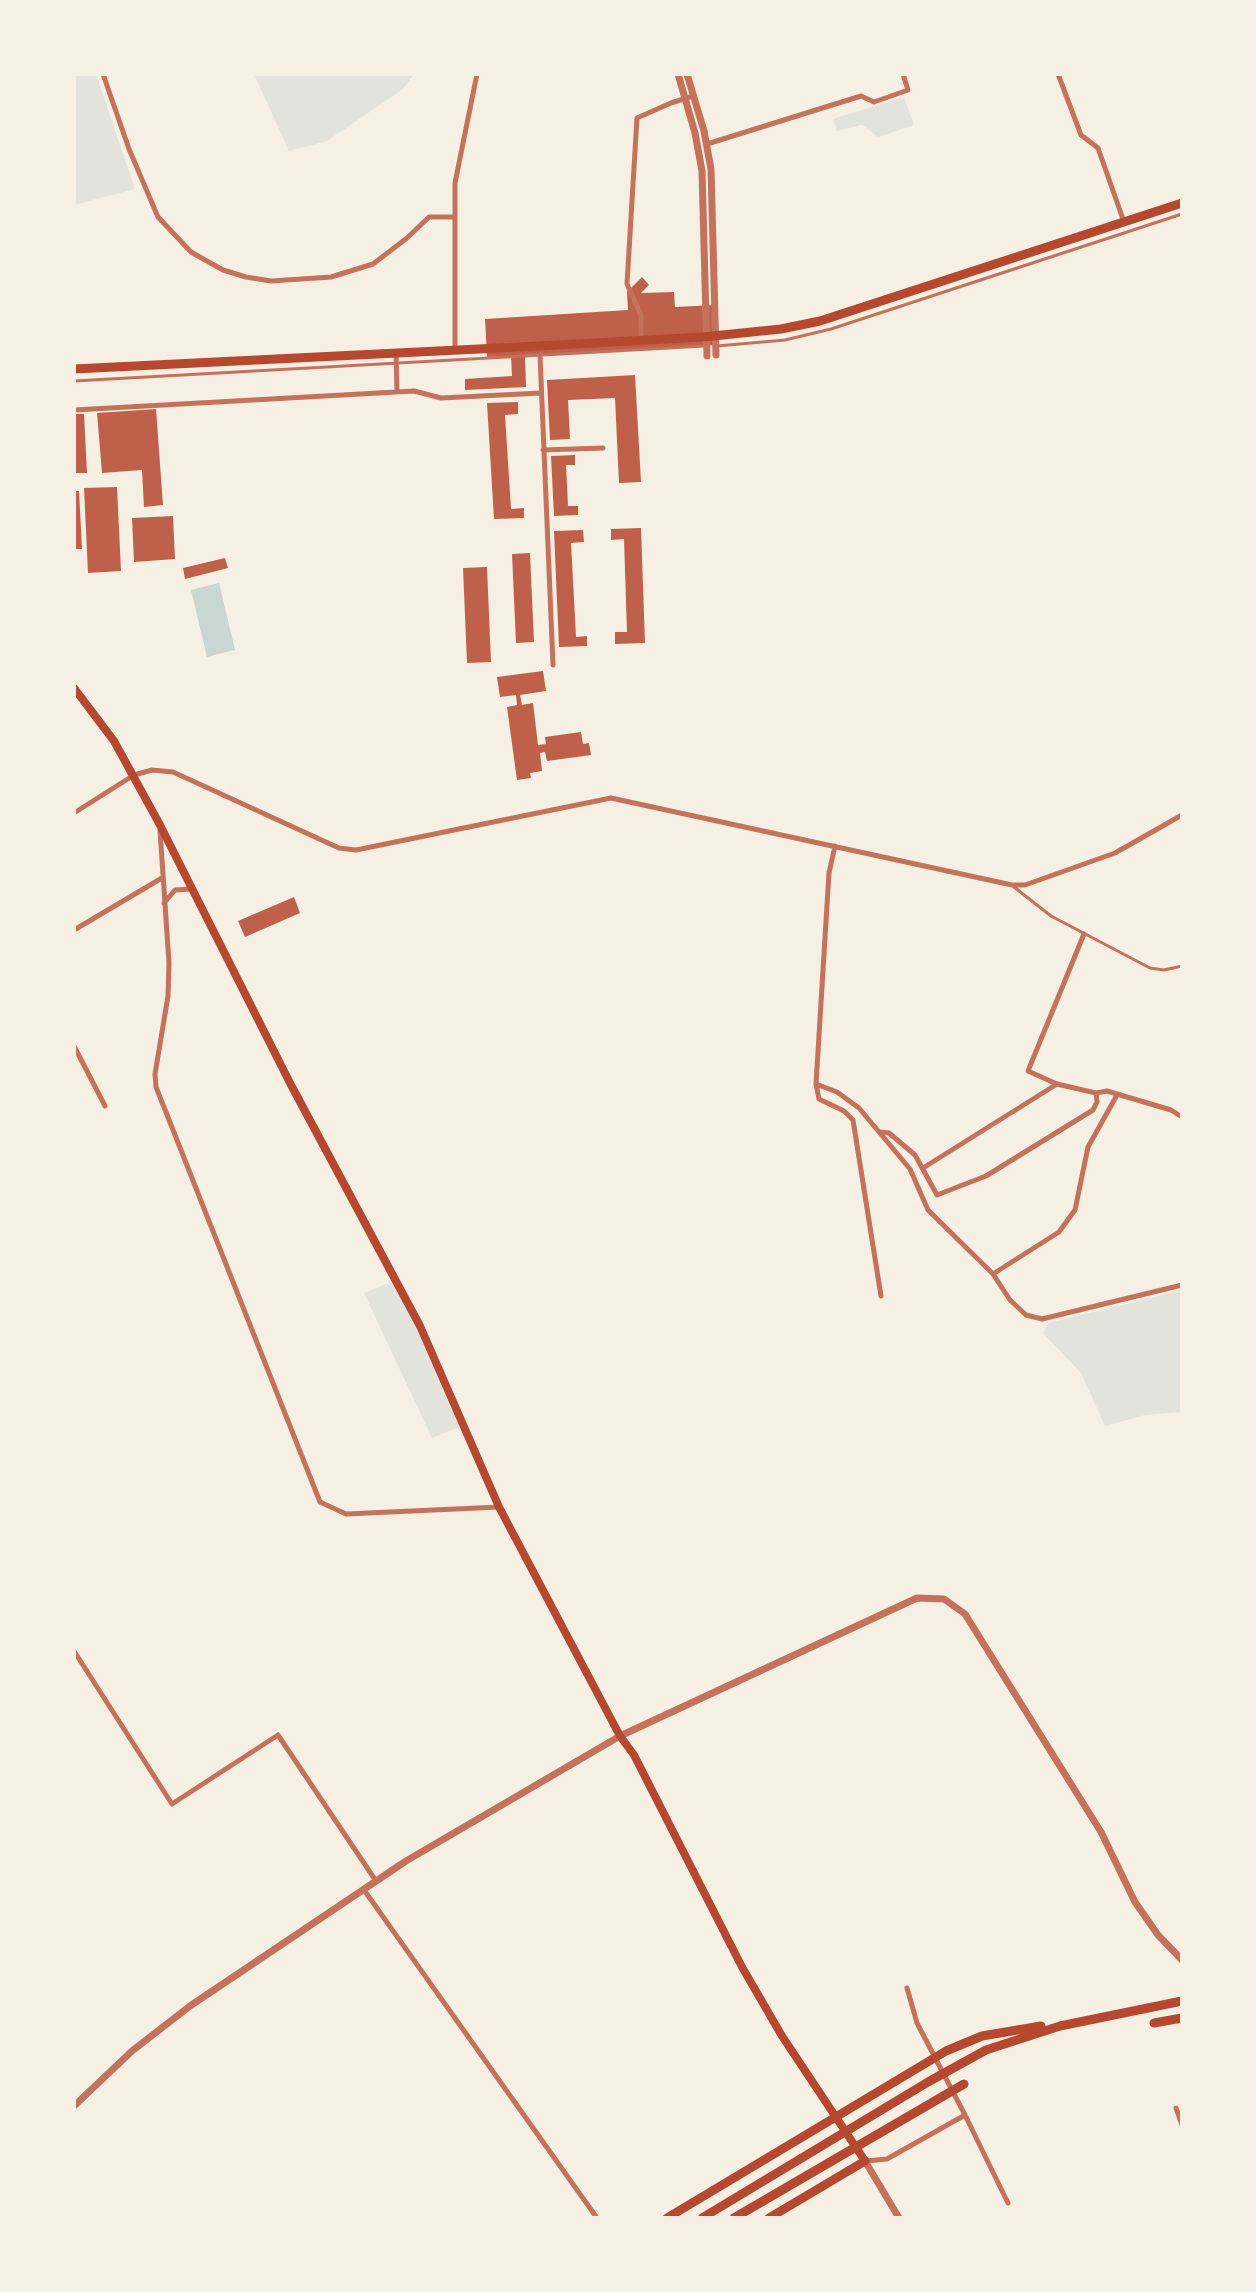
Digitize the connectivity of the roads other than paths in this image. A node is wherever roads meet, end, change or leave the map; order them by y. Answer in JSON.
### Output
{"nodes":[{"id":1,"x":103,"y":74,"type":"edge"},
{"id":2,"x":477,"y":74,"type":"edge"},
{"id":3,"x":678,"y":74,"type":"edge"},
{"id":4,"x":687,"y":74,"type":"edge"},
{"id":5,"x":903,"y":74,"type":"edge"},
{"id":6,"x":1058,"y":74,"type":"edge"},
{"id":7,"x":689,"y":97,"type":"junction"},
{"id":8,"x":707,"y":144,"type":"junction"},
{"id":9,"x":1182,"y":203,"type":"edge"},
{"id":10,"x":1182,"y":214,"type":"edge"},
{"id":11,"x":455,"y":217,"type":"junction"},
{"id":12,"x":1124,"y":222,"type":"junction"},
{"id":13,"x":641,"y":339,"type":"junction"},
{"id":14,"x":711,"y":346,"type":"junction"},
{"id":15,"x":455,"y":349,"type":"junction"},
{"id":16,"x":540,"y":355,"type":"junction"},
{"id":17,"x":396,"y":357,"type":"junction"},
{"id":18,"x":74,"y":369,"type":"edge"},
{"id":19,"x":74,"y":381,"type":"edge"},
{"id":20,"x":397,"y":392,"type":"junction"},
{"id":21,"x":541,"y":393,"type":"junction"},
{"id":22,"x":74,"y":410,"type":"edge"},
{"id":23,"x":603,"y":448,"type":"dead end"},
{"id":24,"x":543,"y":450,"type":"junction"},
{"id":25,"x":553,"y":665,"type":"dead end"},
{"id":26,"x":74,"y":688,"type":"edge"},
{"id":27,"x":134,"y":775,"type":"junction"},
{"id":28,"x":74,"y":813,"type":"edge"},
{"id":29,"x":1182,"y":815,"type":"edge"},
{"id":30,"x":160,"y":825,"type":"junction"},
{"id":31,"x":835,"y":846,"type":"junction"},
{"id":32,"x":162,"y":878,"type":"junction"},
{"id":33,"x":1012,"y":885,"type":"junction"},
{"id":34,"x":192,"y":889,"type":"junction"},
{"id":35,"x":164,"y":904,"type":"junction"},
{"id":36,"x":74,"y":930,"type":"edge"},
{"id":37,"x":1084,"y":934,"type":"junction"},
{"id":38,"x":1182,"y":966,"type":"edge"},
{"id":39,"x":74,"y":1046,"type":"edge"},
{"id":40,"x":816,"y":1084,"type":"junction"},
{"id":41,"x":1057,"y":1084,"type":"junction"},
{"id":42,"x":1096,"y":1093,"type":"junction"},
{"id":43,"x":1117,"y":1095,"type":"junction"},
{"id":44,"x":105,"y":1106,"type":"dead end"},
{"id":45,"x":1182,"y":1117,"type":"edge"},
{"id":46,"x":879,"y":1132,"type":"junction"},
{"id":47,"x":923,"y":1168,"type":"junction"},
{"id":48,"x":993,"y":1274,"type":"junction"},
{"id":49,"x":1182,"y":1285,"type":"edge"},
{"id":50,"x":881,"y":1296,"type":"dead end"},
{"id":51,"x":499,"y":1507,"type":"junction"},
{"id":52,"x":74,"y":1651,"type":"edge"},
{"id":53,"x":620,"y":1736,"type":"junction"},
{"id":54,"x":376,"y":1881,"type":"junction"},
{"id":55,"x":364,"y":1889,"type":"junction"},
{"id":56,"x":1182,"y":1960,"type":"edge"},
{"id":57,"x":907,"y":1988,"type":"dead end"},
{"id":58,"x":1177,"y":2002,"type":"edge"},
{"id":59,"x":1094,"y":2018,"type":"junction"},
{"id":60,"x":1182,"y":2018,"type":"edge"},
{"id":61,"x":1154,"y":2023,"type":"dead end"},
{"id":62,"x":964,"y":2084,"type":"dead end"},
{"id":63,"x":74,"y":2106,"type":"edge"},
{"id":64,"x":1176,"y":2108,"type":"dead end"},
{"id":65,"x":965,"y":2115,"type":"junction"},
{"id":66,"x":833,"y":2116,"type":"junction"},
{"id":67,"x":1182,"y":2125,"type":"edge"},
{"id":68,"x":863,"y":2159,"type":"junction"},
{"id":69,"x":1008,"y":2203,"type":"dead end"},
{"id":70,"x":597,"y":2218,"type":"edge"},
{"id":71,"x":667,"y":2218,"type":"edge"},
{"id":72,"x":702,"y":2218,"type":"edge"},
{"id":73,"x":734,"y":2218,"type":"edge"},
{"id":74,"x":769,"y":2218,"type":"edge"},
{"id":75,"x":899,"y":2218,"type":"edge"}],
"edges":[{"from":1,"to":11,"type":"street"},
{"from":2,"to":11,"type":"street"},
{"from":3,"to":7,"type":"street"},
{"from":4,"to":7,"type":"street"},
{"from":5,"to":8,"type":"street"},
{"from":6,"to":12,"type":"street"},
{"from":7,"to":8,"type":"street"},
{"from":7,"to":13,"type":"street"},
{"from":7,"to":14,"type":"street"},
{"from":8,"to":14,"type":"street"},
{"from":9,"to":12,"type":"main road"},
{"from":10,"to":14,"type":"lane"},
{"from":11,"to":15,"type":"street"},
{"from":12,"to":14,"type":"main road"},
{"from":13,"to":14,"type":"main road"},
{"from":13,"to":15,"type":"main road"},
{"from":14,"to":16,"type":"lane"},
{"from":15,"to":17,"type":"main road"},
{"from":16,"to":17,"type":"lane"},
{"from":16,"to":21,"type":"street"},
{"from":17,"to":18,"type":"main road"},
{"from":17,"to":19,"type":"lane"},
{"from":17,"to":20,"type":"street"},
{"from":20,"to":21,"type":"street"},
{"from":20,"to":22,"type":"street"},
{"from":21,"to":24,"type":"street"},
{"from":23,"to":24,"type":"street"},
{"from":24,"to":25,"type":"street"},
{"from":26,"to":27,"type":"main road"},
{"from":27,"to":28,"type":"street"},
{"from":27,"to":30,"type":"main road"},
{"from":27,"to":31,"type":"street"},
{"from":29,"to":33,"type":"street"},
{"from":30,"to":32,"type":"street"},
{"from":30,"to":34,"type":"main road"},
{"from":31,"to":33,"type":"street"},
{"from":31,"to":40,"type":"street"},
{"from":32,"to":35,"type":"street"},
{"from":32,"to":36,"type":"street"},
{"from":33,"to":37,"type":"lane"},
{"from":34,"to":35,"type":"street"},
{"from":34,"to":51,"type":"main road"},
{"from":35,"to":51,"type":"street"},
{"from":37,"to":38,"type":"lane"},
{"from":37,"to":41,"type":"street"},
{"from":39,"to":44,"type":"street"},
{"from":40,"to":46,"type":"street"},
{"from":40,"to":50,"type":"street"},
{"from":41,"to":42,"type":"street"},
{"from":41,"to":47,"type":"street"},
{"from":42,"to":43,"type":"street"},
{"from":42,"to":47,"type":"street"},
{"from":43,"to":45,"type":"street"},
{"from":43,"to":48,"type":"street"},
{"from":46,"to":47,"type":"street"},
{"from":46,"to":48,"type":"street"},
{"from":48,"to":49,"type":"street"},
{"from":51,"to":53,"type":"main road"},
{"from":52,"to":54,"type":"street"},
{"from":53,"to":54,"type":"street"},
{"from":53,"to":56,"type":"street"},
{"from":53,"to":66,"type":"main road"},
{"from":54,"to":55,"type":"street"},
{"from":55,"to":63,"type":"street"},
{"from":55,"to":70,"type":"street"},
{"from":57,"to":65,"type":"street"},
{"from":58,"to":59,"type":"main road"},
{"from":59,"to":66,"type":"main road"},
{"from":59,"to":72,"type":"main road"},
{"from":60,"to":61,"type":"main road"},
{"from":62,"to":73,"type":"main road"},
{"from":64,"to":67,"type":"street"},
{"from":65,"to":68,"type":"street"},
{"from":65,"to":69,"type":"street"},
{"from":66,"to":68,"type":"main road"},
{"from":66,"to":71,"type":"main road"},
{"from":68,"to":74,"type":"main road"},
{"from":68,"to":75,"type":"street"}]}
